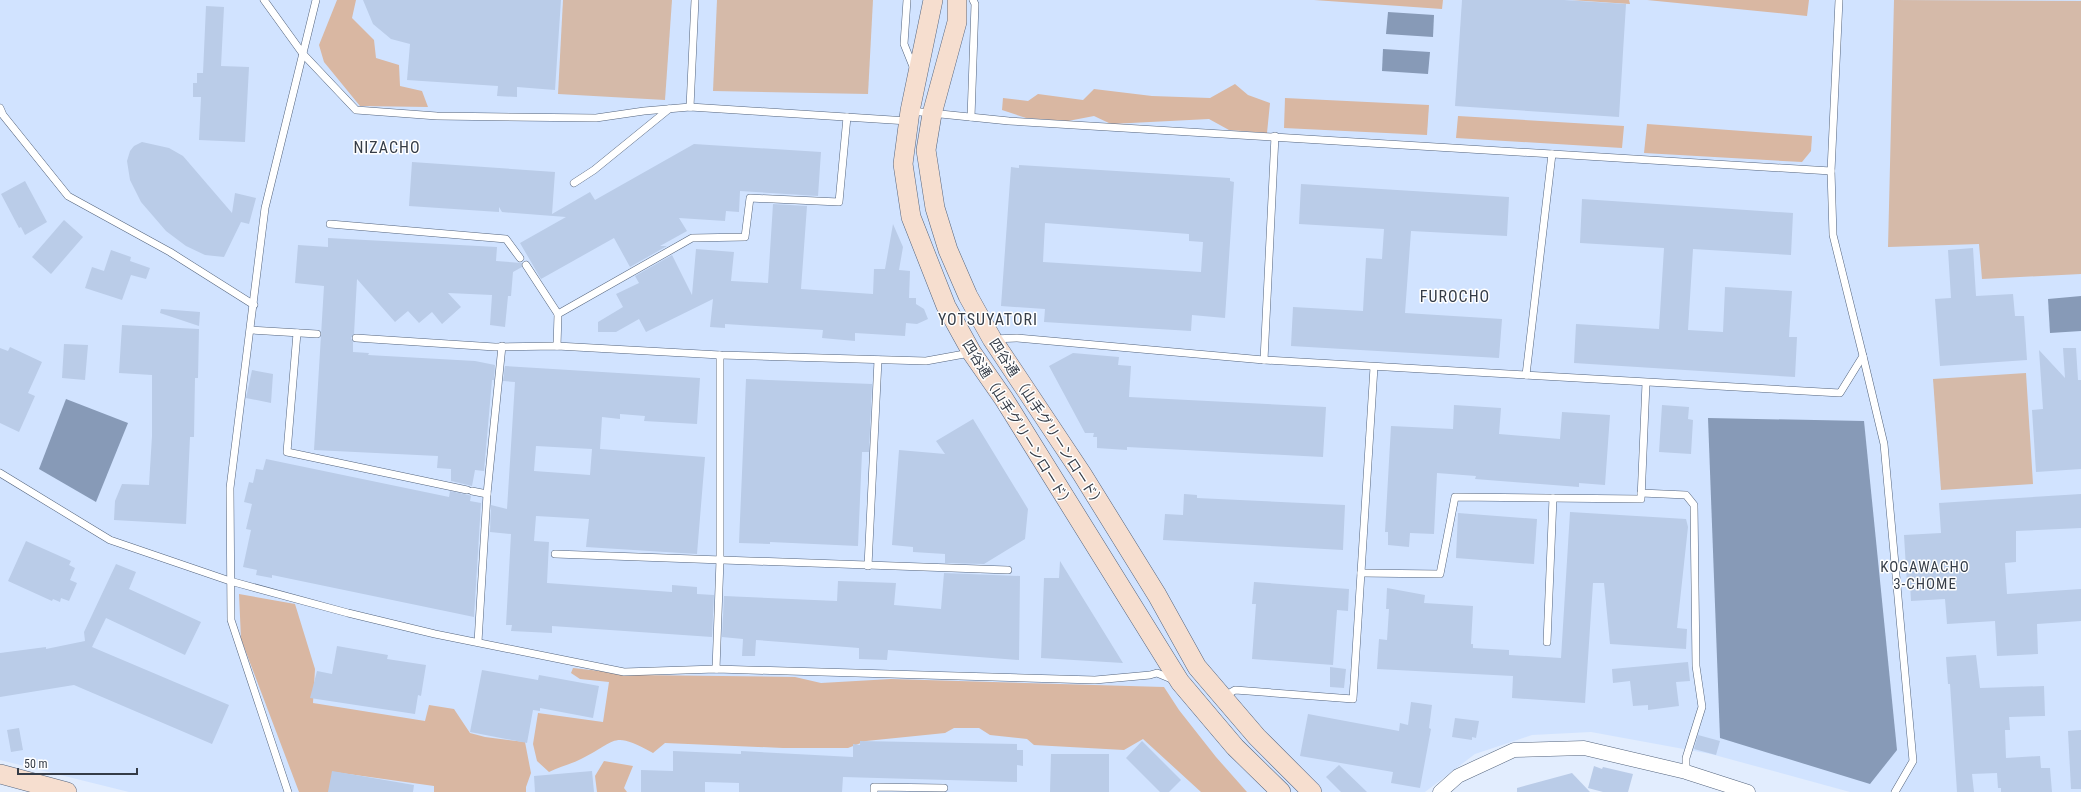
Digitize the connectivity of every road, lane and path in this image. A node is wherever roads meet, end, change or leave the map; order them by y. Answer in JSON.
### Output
{"nodes":[{"id":1,"x":264,"y":0,"type":"edge"},
{"id":2,"x":316,"y":0,"type":"edge"},
{"id":3,"x":695,"y":0,"type":"edge"},
{"id":4,"x":907,"y":0,"type":"edge"},
{"id":5,"x":933,"y":0,"type":"edge"},
{"id":6,"x":957,"y":0,"type":"edge"},
{"id":7,"x":973,"y":0,"type":"edge"},
{"id":8,"x":1840,"y":0,"type":"edge"},
{"id":9,"x":303,"y":54,"type":"junction"},
{"id":10,"x":917,"y":79,"type":"junction"},
{"id":11,"x":0,"y":108,"type":"edge"},
{"id":12,"x":690,"y":108,"type":"junction"},
{"id":13,"x":669,"y":109,"type":"junction"},
{"id":14,"x":932,"y":114,"type":"junction"},
{"id":15,"x":909,"y":116,"type":"junction"},
{"id":16,"x":847,"y":117,"type":"junction"},
{"id":17,"x":971,"y":117,"type":"junction"},
{"id":18,"x":1275,"y":136,"type":"junction"},
{"id":19,"x":1552,"y":154,"type":"junction"},
{"id":20,"x":1831,"y":171,"type":"junction"},
{"id":21,"x":574,"y":183,"type":"dead end"},
{"id":22,"x":330,"y":224,"type":"dead end"},
{"id":23,"x":520,"y":258,"type":"dead end"},
{"id":24,"x":526,"y":265,"type":"dead end"},
{"id":25,"x":254,"y":304,"type":"junction"},
{"id":26,"x":558,"y":314,"type":"junction"},
{"id":27,"x":251,"y":330,"type":"junction"},
{"id":28,"x":296,"y":333,"type":"junction"},
{"id":29,"x":317,"y":334,"type":"dead end"},
{"id":30,"x":356,"y":338,"type":"dead end"},
{"id":31,"x":992,"y":339,"type":"junction"},
{"id":32,"x":502,"y":346,"type":"junction"},
{"id":33,"x":557,"y":346,"type":"junction"},
{"id":34,"x":972,"y":352,"type":"junction"},
{"id":35,"x":720,"y":355,"type":"junction"},
{"id":36,"x":1863,"y":356,"type":"junction"},
{"id":37,"x":878,"y":360,"type":"junction"},
{"id":38,"x":1264,"y":360,"type":"junction"},
{"id":39,"x":1374,"y":367,"type":"junction"},
{"id":40,"x":1526,"y":375,"type":"junction"},
{"id":41,"x":1646,"y":383,"type":"junction"},
{"id":42,"x":0,"y":472,"type":"edge"},
{"id":43,"x":1641,"y":493,"type":"junction"},
{"id":44,"x":487,"y":494,"type":"junction"},
{"id":45,"x":1553,"y":498,"type":"junction"},
{"id":46,"x":555,"y":554,"type":"dead end"},
{"id":47,"x":720,"y":560,"type":"junction"},
{"id":48,"x":868,"y":566,"type":"junction"},
{"id":49,"x":1008,"y":570,"type":"dead end"},
{"id":50,"x":1361,"y":573,"type":"junction"},
{"id":51,"x":230,"y":581,"type":"junction"},
{"id":52,"x":478,"y":642,"type":"junction"},
{"id":53,"x":1547,"y":642,"type":"dead end"},
{"id":54,"x":716,"y":669,"type":"junction"},
{"id":55,"x":1180,"y":682,"type":"junction"},
{"id":56,"x":1223,"y":697,"type":"junction"},
{"id":57,"x":1686,"y":772,"type":"junction"},
{"id":58,"x":0,"y":774,"type":"edge"},
{"id":59,"x":944,"y":788,"type":"dead end"},
{"id":60,"x":62,"y":791,"type":"edge"},
{"id":61,"x":288,"y":792,"type":"edge"},
{"id":62,"x":874,"y":792,"type":"edge"},
{"id":63,"x":1281,"y":792,"type":"edge"},
{"id":64,"x":1312,"y":792,"type":"edge"},
{"id":65,"x":1440,"y":792,"type":"edge"},
{"id":66,"x":1748,"y":792,"type":"edge"},
{"id":67,"x":1896,"y":792,"type":"edge"}],
"edges":[{"from":1,"to":9,"type":"lane"},
{"from":2,"to":9,"type":"lane"},
{"from":3,"to":12,"type":"lane"},
{"from":4,"to":10,"type":"lane"},
{"from":5,"to":10,"type":"street","name":"四谷通（山手グリーンロード）"},
{"from":6,"to":14,"type":"street","name":"四谷通 （山手グリーンロード）"},
{"from":7,"to":17,"type":"lane"},
{"from":8,"to":20,"type":"lane"},
{"from":9,"to":13,"type":"lane"},
{"from":9,"to":25,"type":"lane"},
{"from":10,"to":15,"type":"street","name":"四谷通（山手グリーンロード）"},
{"from":11,"to":25,"type":"lane"},
{"from":12,"to":13,"type":"lane"},
{"from":12,"to":16,"type":"lane"},
{"from":13,"to":21,"type":"lane"},
{"from":14,"to":15,"type":"lane"},
{"from":14,"to":17,"type":"lane"},
{"from":14,"to":31,"type":"street","name":"四谷通 （山手グリーンロード）"},
{"from":15,"to":16,"type":"lane"},
{"from":15,"to":34,"type":"street","name":"四谷通（山手グリーンロード）"},
{"from":16,"to":26,"type":"lane"},
{"from":17,"to":18,"type":"lane"},
{"from":18,"to":19,"type":"lane"},
{"from":18,"to":38,"type":"lane"},
{"from":19,"to":20,"type":"lane"},
{"from":19,"to":40,"type":"lane"},
{"from":20,"to":36,"type":"lane"},
{"from":22,"to":23,"type":"lane"},
{"from":24,"to":26,"type":"lane"},
{"from":25,"to":27,"type":"lane"},
{"from":26,"to":33,"type":"lane"},
{"from":27,"to":28,"type":"lane"},
{"from":27,"to":51,"type":"lane"},
{"from":28,"to":29,"type":"lane"},
{"from":28,"to":44,"type":"lane"},
{"from":30,"to":32,"type":"lane"},
{"from":31,"to":38,"type":"lane"},
{"from":31,"to":56,"type":"street","name":"四谷通 （山手グリーンロード）"},
{"from":32,"to":33,"type":"lane"},
{"from":32,"to":44,"type":"lane"},
{"from":33,"to":35,"type":"lane"},
{"from":34,"to":37,"type":"lane"},
{"from":34,"to":55,"type":"street","name":"四谷通（山手グリーンロード）"},
{"from":35,"to":37,"type":"lane"},
{"from":35,"to":47,"type":"lane"},
{"from":36,"to":41,"type":"lane"},
{"from":36,"to":67,"type":"lane"},
{"from":37,"to":48,"type":"lane"},
{"from":38,"to":39,"type":"lane"},
{"from":39,"to":40,"type":"lane"},
{"from":39,"to":50,"type":"lane"},
{"from":40,"to":41,"type":"lane"},
{"from":41,"to":43,"type":"lane"},
{"from":42,"to":51,"type":"lane"},
{"from":43,"to":45,"type":"lane"},
{"from":43,"to":57,"type":"lane"},
{"from":44,"to":52,"type":"lane"},
{"from":45,"to":50,"type":"lane"},
{"from":45,"to":53,"type":"lane"},
{"from":46,"to":47,"type":"lane"},
{"from":47,"to":48,"type":"lane"},
{"from":47,"to":54,"type":"lane"},
{"from":48,"to":49,"type":"lane"},
{"from":50,"to":56,"type":"lane"},
{"from":51,"to":52,"type":"lane"},
{"from":51,"to":61,"type":"lane"},
{"from":52,"to":54,"type":"lane"},
{"from":54,"to":55,"type":"lane"},
{"from":55,"to":63,"type":"street","name":"四谷通（山手グリーンロード）"},
{"from":56,"to":64,"type":"street","name":"四谷通 （山手グリーンロード）"},
{"from":57,"to":65,"type":"street"},
{"from":57,"to":66,"type":"street"},
{"from":58,"to":60,"type":"street"},
{"from":59,"to":62,"type":"lane"}]}
